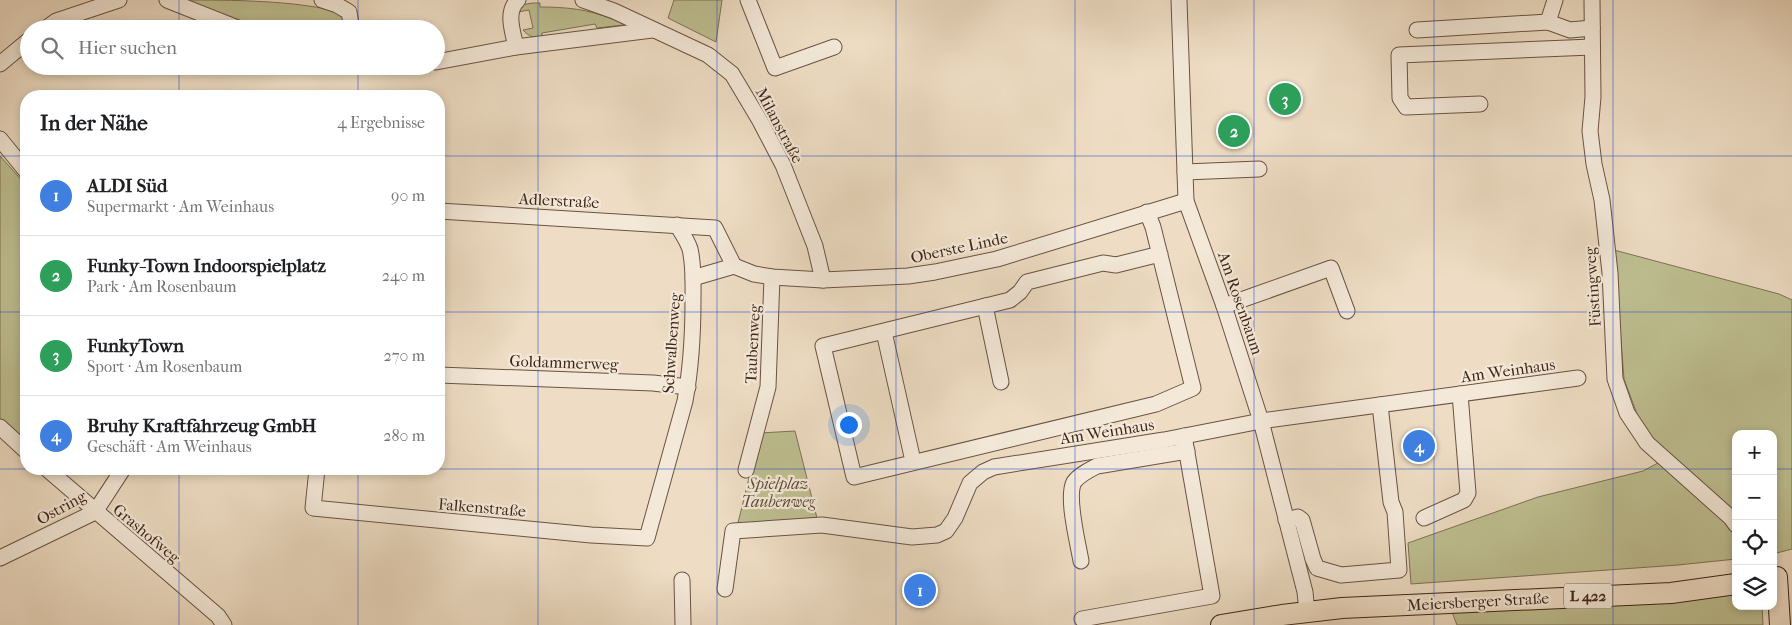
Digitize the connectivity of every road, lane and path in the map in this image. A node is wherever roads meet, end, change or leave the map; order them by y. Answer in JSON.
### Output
{"nodes":[{"id":1,"x":120,"y":0,"type":"edge"},
{"id":2,"x":167,"y":0,"type":"edge"},
{"id":3,"x":322,"y":0,"type":"edge"},
{"id":4,"x":518,"y":0,"type":"edge"},
{"id":5,"x":583,"y":0,"type":"edge"},
{"id":6,"x":748,"y":0,"type":"edge"},
{"id":7,"x":1179,"y":0,"type":"edge"},
{"id":8,"x":1555,"y":0,"type":"edge"},
{"id":9,"x":1592,"y":0,"type":"edge"},
{"id":10,"x":59,"y":20,"type":"edge"},
{"id":11,"x":217,"y":20,"type":"edge"},
{"id":12,"x":350,"y":20,"type":"edge"},
{"id":13,"x":1548,"y":22,"type":"junction"},
{"id":14,"x":1592,"y":28,"type":"junction"},
{"id":15,"x":653,"y":30,"type":"junction"},
{"id":16,"x":1417,"y":30,"type":"dead end"},
{"id":17,"x":20,"y":47,"type":"edge"},
{"id":18,"x":516,"y":47,"type":"junction"},
{"id":19,"x":834,"y":47,"type":"dead end"},
{"id":20,"x":1592,"y":47,"type":"junction"},
{"id":21,"x":445,"y":60,"type":"edge"},
{"id":22,"x":0,"y":64,"type":"edge"},
{"id":23,"x":1480,"y":104,"type":"dead end"},
{"id":24,"x":0,"y":139,"type":"edge"},
{"id":25,"x":20,"y":163,"type":"edge"},
{"id":26,"x":1259,"y":169,"type":"dead end"},
{"id":27,"x":1185,"y":172,"type":"junction"},
{"id":28,"x":1186,"y":201,"type":"junction"},
{"id":29,"x":445,"y":211,"type":"edge"},
{"id":30,"x":1148,"y":212,"type":"junction"},
{"id":31,"x":677,"y":225,"type":"junction"},
{"id":32,"x":1160,"y":254,"type":"junction"},
{"id":33,"x":734,"y":266,"type":"junction"},
{"id":34,"x":772,"y":277,"type":"junction"},
{"id":35,"x":693,"y":278,"type":"junction"},
{"id":36,"x":823,"y":280,"type":"junction"},
{"id":37,"x":985,"y":306,"type":"junction"},
{"id":38,"x":1224,"y":306,"type":"junction"},
{"id":39,"x":1347,"y":311,"type":"dead end"},
{"id":40,"x":884,"y":332,"type":"junction"},
{"id":41,"x":445,"y":375,"type":"edge"},
{"id":42,"x":1578,"y":378,"type":"dead end"},
{"id":43,"x":1001,"y":382,"type":"dead end"},
{"id":44,"x":688,"y":387,"type":"junction"},
{"id":45,"x":1460,"y":394,"type":"junction"},
{"id":46,"x":1380,"y":405,"type":"junction"},
{"id":47,"x":1261,"y":421,"type":"junction"},
{"id":48,"x":0,"y":427,"type":"edge"},
{"id":49,"x":1185,"y":443,"type":"junction"},
{"id":50,"x":20,"y":445,"type":"edge"},
{"id":51,"x":913,"y":461,"type":"junction"},
{"id":52,"x":746,"y":470,"type":"dead end"},
{"id":53,"x":54,"y":475,"type":"edge"},
{"id":54,"x":119,"y":475,"type":"edge"},
{"id":55,"x":316,"y":475,"type":"edge"},
{"id":56,"x":95,"y":512,"type":"junction"},
{"id":57,"x":1424,"y":518,"type":"dead end"},
{"id":58,"x":1286,"y":520,"type":"junction"},
{"id":59,"x":1732,"y":520,"type":"edge"},
{"id":60,"x":647,"y":538,"type":"joint"},
{"id":61,"x":0,"y":558,"type":"edge"},
{"id":62,"x":1081,"y":561,"type":"dead end"},
{"id":63,"x":1781,"y":576,"type":"edge"},
{"id":64,"x":682,"y":580,"type":"dead end"},
{"id":65,"x":1732,"y":585,"type":"edge"},
{"id":66,"x":725,"y":589,"type":"dead end"},
{"id":67,"x":1307,"y":612,"type":"junction"},
{"id":68,"x":1082,"y":619,"type":"dead end"},
{"id":69,"x":224,"y":625,"type":"edge"},
{"id":70,"x":683,"y":625,"type":"edge"},
{"id":71,"x":1221,"y":625,"type":"edge"},
{"id":72,"x":1780,"y":625,"type":"edge"}],
"edges":[{"from":1,"to":10,"type":"street"},
{"from":2,"to":11,"type":"street"},
{"from":3,"to":12,"type":"street"},
{"from":4,"to":18,"type":"street"},
{"from":5,"to":15,"type":"street","name":"Milanstraße"},
{"from":6,"to":19,"type":"street"},
{"from":7,"to":27,"type":"street","name":"Am Rosenbaum"},
{"from":8,"to":13,"type":"street"},
{"from":9,"to":14,"type":"street","name":"Füstingweg"},
{"from":13,"to":14,"type":"street"},
{"from":13,"to":16,"type":"street"},
{"from":14,"to":20,"type":"street","name":"Füstingweg"},
{"from":15,"to":18,"type":"street"},
{"from":15,"to":36,"type":"street","name":"Milanstraße"},
{"from":17,"to":22,"type":"street"},
{"from":18,"to":21,"type":"street"},
{"from":20,"to":23,"type":"street"},
{"from":20,"to":59,"type":"street","name":"Füstingweg"},
{"from":24,"to":25,"type":"street"},
{"from":26,"to":27,"type":"street"},
{"from":27,"to":28,"type":"street","name":"Am Rosenbaum"},
{"from":28,"to":30,"type":"street","name":"Oberste Linde"},
{"from":28,"to":38,"type":"street","name":"Am Rosenbaum"},
{"from":29,"to":31,"type":"street","name":"Adlerstraße"},
{"from":30,"to":32,"type":"street"},
{"from":30,"to":36,"type":"street","name":"Oberste Linde"},
{"from":31,"to":33,"type":"street","name":"Adlerstraße"},
{"from":31,"to":35,"type":"street"},
{"from":32,"to":37,"type":"street"},
{"from":32,"to":51,"type":"street"},
{"from":33,"to":34,"type":"street","name":"Oberste Linde"},
{"from":33,"to":35,"type":"street","name":"Schwalbenweg"},
{"from":34,"to":36,"type":"street","name":"Oberste Linde"},
{"from":34,"to":52,"type":"street","name":"Taubenweg"},
{"from":35,"to":44,"type":"street","name":"Schwalbenweg"},
{"from":37,"to":40,"type":"street"},
{"from":37,"to":43,"type":"street"},
{"from":38,"to":39,"type":"street"},
{"from":38,"to":47,"type":"street","name":"Am Rosenbaum"},
{"from":40,"to":51,"type":"street"},
{"from":40,"to":51,"type":"street"},
{"from":41,"to":44,"type":"street","name":"Goldammerweg"},
{"from":42,"to":45,"type":"street","name":"Am Weinhaus"},
{"from":44,"to":60,"type":"street","name":"Schwalbenweg"},
{"from":45,"to":46,"type":"street","name":"Am Weinhaus"},
{"from":45,"to":57,"type":"street"},
{"from":46,"to":47,"type":"street","name":"Am Weinhaus"},
{"from":46,"to":58,"type":"street"},
{"from":47,"to":49,"type":"street","name":"Am Weinhaus"},
{"from":47,"to":58,"type":"street","name":"Am Rosenbaum"},
{"from":48,"to":50,"type":"street"},
{"from":49,"to":62,"type":"street"},
{"from":49,"to":66,"type":"street","name":"Am Weinhaus"},
{"from":49,"to":68,"type":"street"},
{"from":53,"to":56,"type":"street","name":"Grashofweg"},
{"from":54,"to":56,"type":"street","name":"Ostring"},
{"from":55,"to":60,"type":"street","name":"Falkenstraße"},
{"from":56,"to":61,"type":"street","name":"Ostring"},
{"from":56,"to":69,"type":"street","name":"Grashofweg"},
{"from":58,"to":67,"type":"street","name":"Am Rosenbaum"},
{"from":63,"to":72,"type":"main road"},
{"from":64,"to":70,"type":"street"},
{"from":65,"to":67,"type":"main road","name":"Meiersberger Straße","number":"L 422"},
{"from":67,"to":71,"type":"main road","name":"Meiersberger Straße","number":"L 422"}]}
